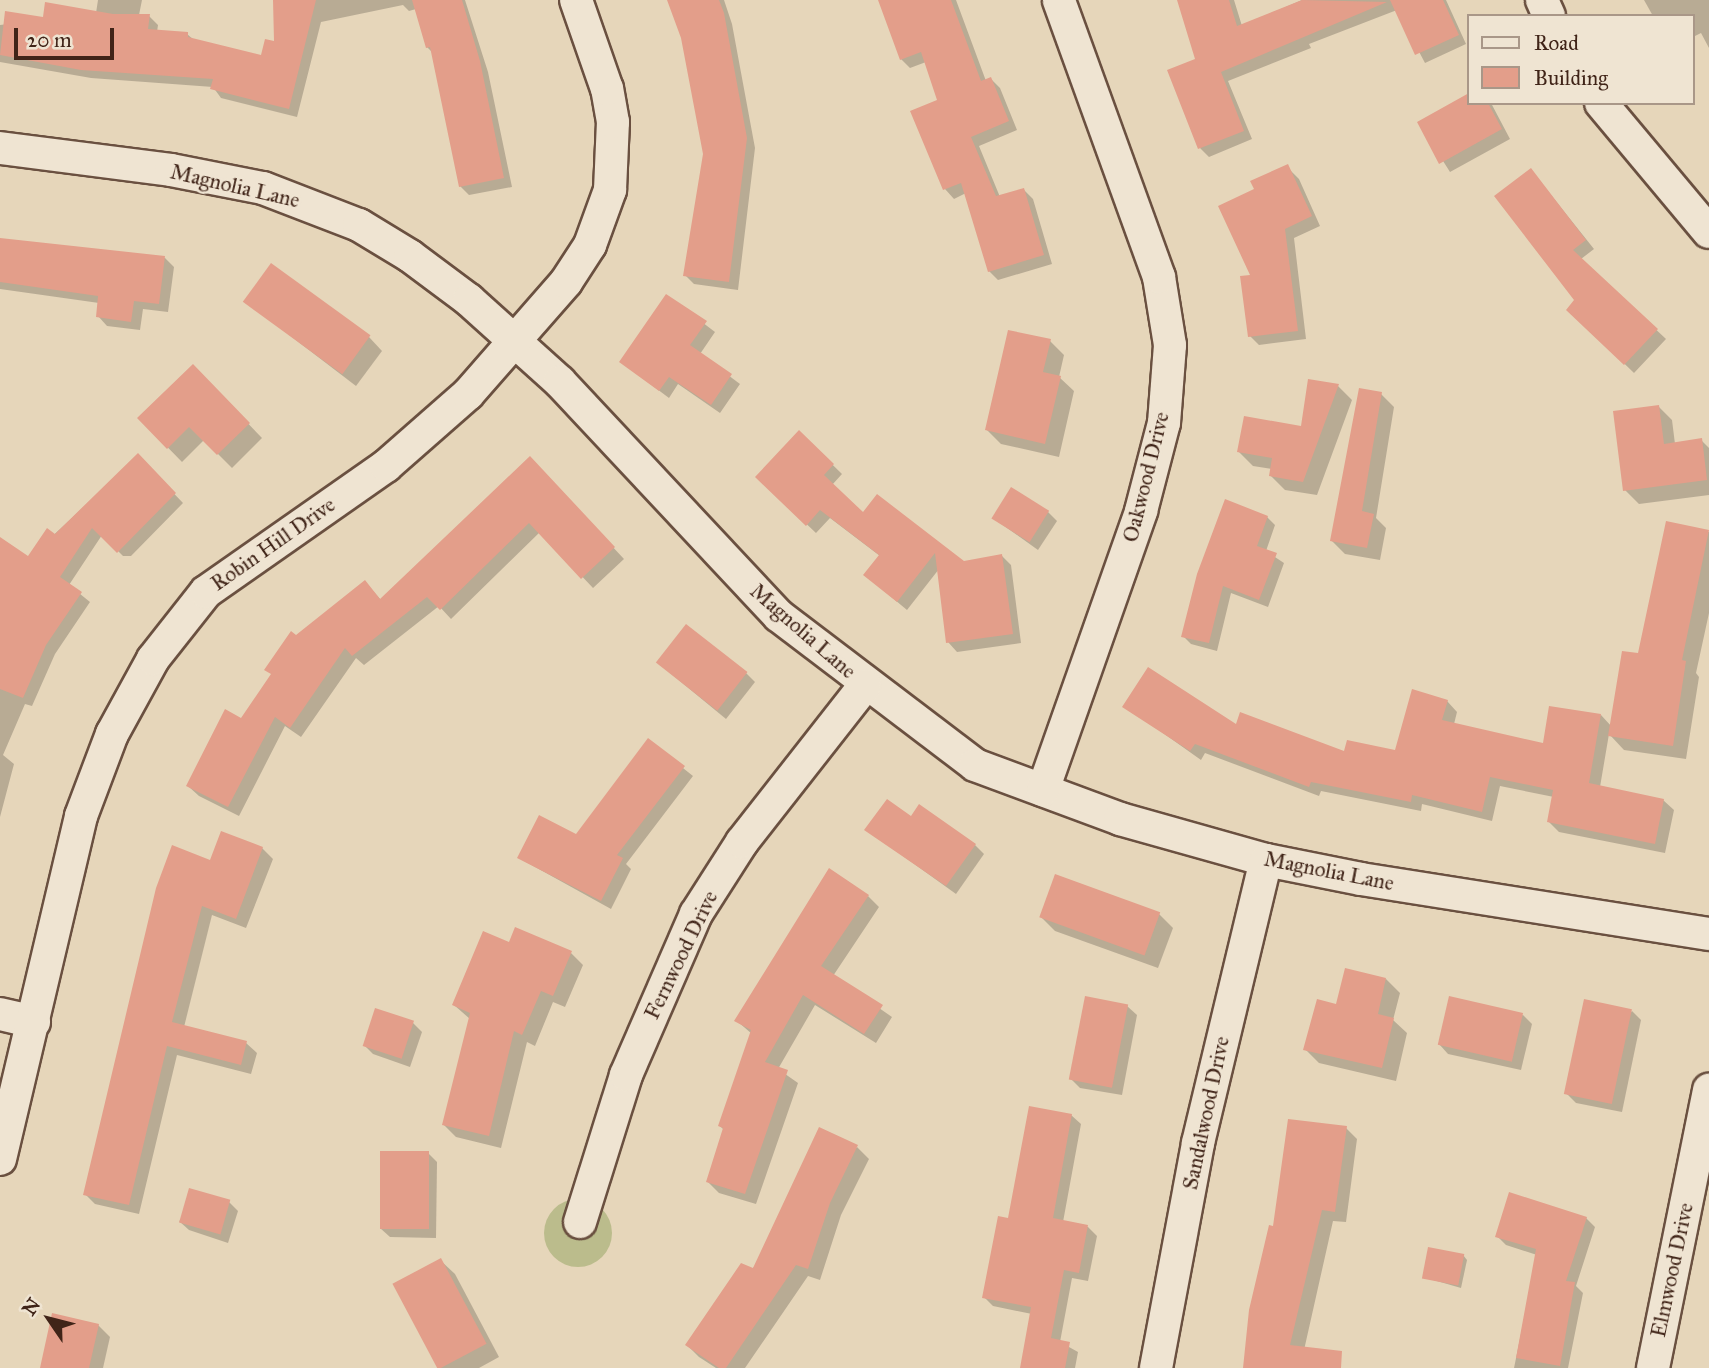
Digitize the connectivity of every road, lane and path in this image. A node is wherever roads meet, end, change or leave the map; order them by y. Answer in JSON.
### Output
{"nodes":[{"id":1,"x":576,"y":0,"type":"edge"},
{"id":2,"x":1059,"y":0,"type":"edge"},
{"id":3,"x":1603,"y":105,"type":"edge"},
{"id":4,"x":0,"y":148,"type":"edge"},
{"id":5,"x":1709,"y":232,"type":"edge"},
{"id":6,"x":514,"y":342,"type":"junction"},
{"id":7,"x":865,"y":685,"type":"junction"},
{"id":8,"x":1043,"y":790,"type":"junction"},
{"id":9,"x":1266,"y":860,"type":"junction"},
{"id":10,"x":1709,"y":934,"type":"edge"},
{"id":11,"x":0,"y":1014,"type":"edge"},
{"id":12,"x":34,"y":1022,"type":"junction"},
{"id":13,"x":1709,"y":1090,"type":"edge"},
{"id":14,"x":0,"y":1159,"type":"edge"},
{"id":15,"x":580,"y":1222,"type":"dead end"},
{"id":16,"x":1156,"y":1368,"type":"edge"},
{"id":17,"x":1653,"y":1368,"type":"edge"}],
"edges":[{"from":1,"to":6,"type":"street","name":"Robin Hill Drive"},
{"from":2,"to":8,"type":"street","name":"Oakwood Drive"},
{"from":3,"to":5,"type":"street"},
{"from":4,"to":6,"type":"street","name":"Magnolia Lane"},
{"from":6,"to":7,"type":"street","name":"Magnolia Lane"},
{"from":6,"to":12,"type":"street","name":"Robin Hill Drive"},
{"from":7,"to":8,"type":"street","name":"Magnolia Lane"},
{"from":7,"to":15,"type":"street","name":"Fernwood Drive"},
{"from":8,"to":9,"type":"street","name":"Magnolia Lane"},
{"from":9,"to":10,"type":"street","name":"Magnolia Lane"},
{"from":9,"to":16,"type":"street","name":"Sandalwood Drive"},
{"from":11,"to":12,"type":"street"},
{"from":12,"to":14,"type":"street","name":"Robin Hill Drive"},
{"from":13,"to":17,"type":"street","name":"Elmwood Drive"}]}
